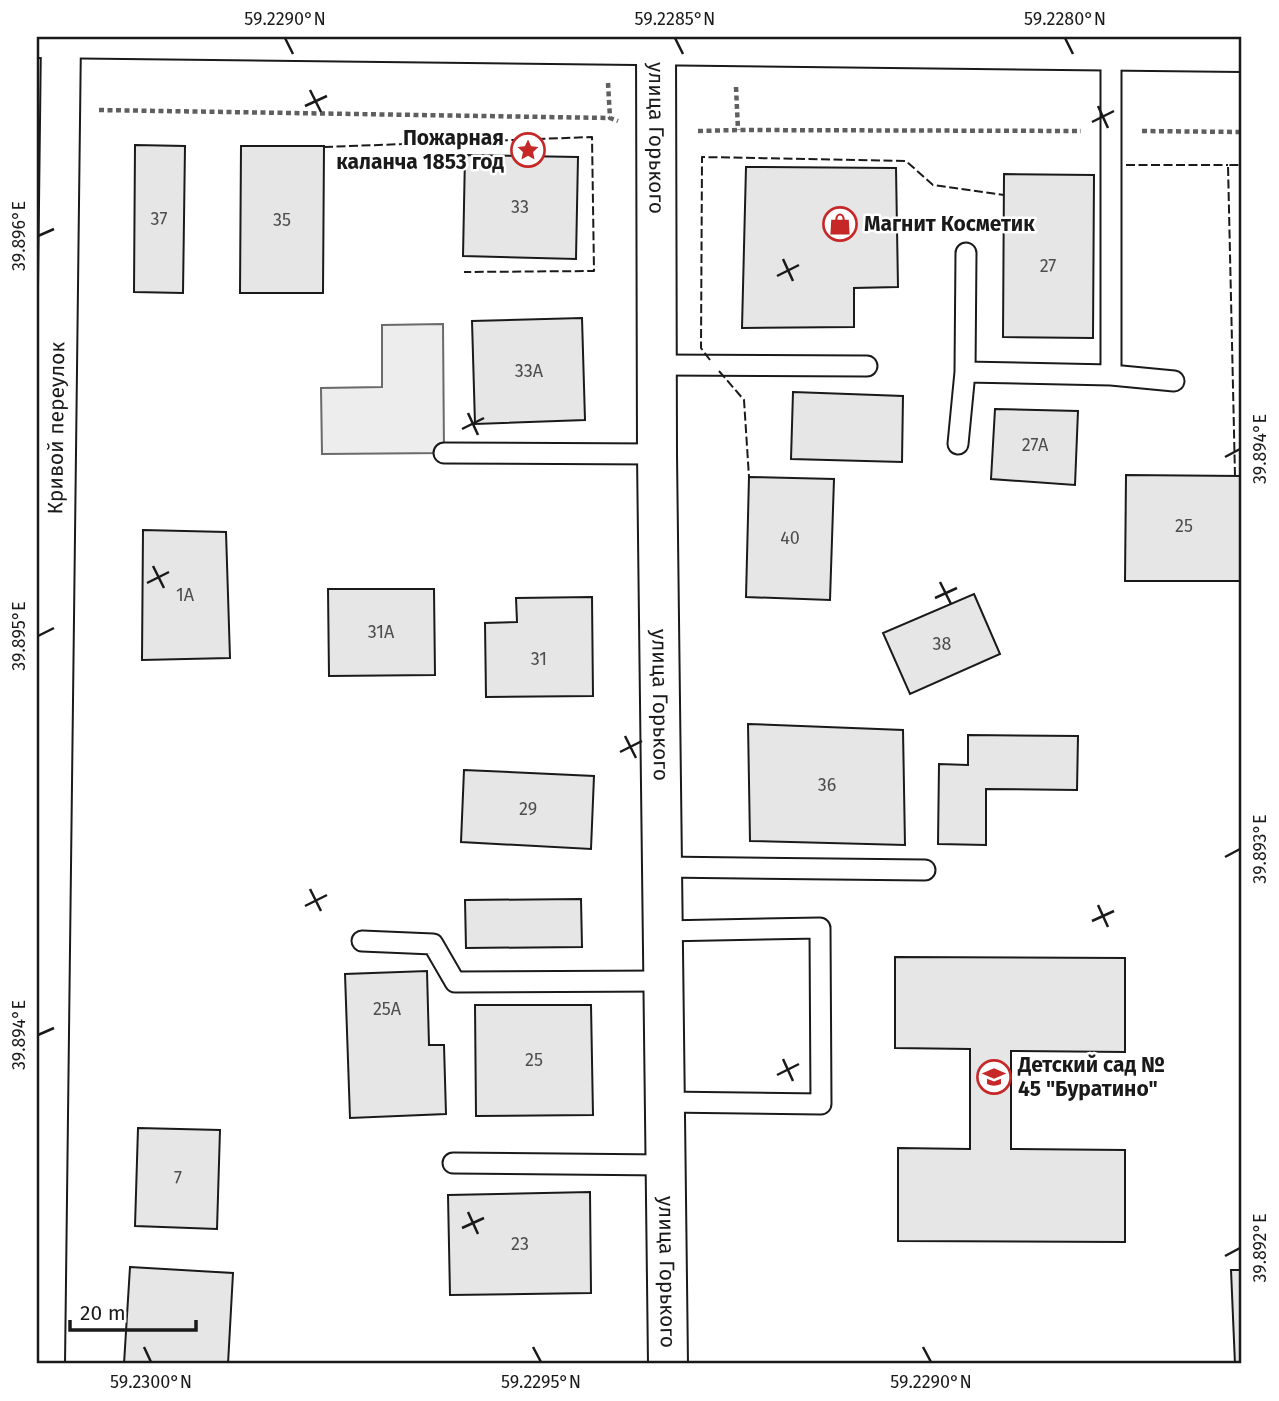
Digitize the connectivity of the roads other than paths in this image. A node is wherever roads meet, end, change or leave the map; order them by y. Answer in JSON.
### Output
{"nodes":[{"id":1,"x":49,"y":38,"type":"edge"},
{"id":2,"x":475,"y":40,"type":"edge"},
{"id":3,"x":899,"y":42,"type":"edge"},
{"id":4,"x":656,"y":45,"type":"junction"},
{"id":5,"x":1111,"y":50,"type":"junction"},
{"id":6,"x":1242,"y":52,"type":"edge"},
{"id":7,"x":966,"y":253,"type":"dead end"},
{"id":8,"x":47,"y":287,"type":"edge"},
{"id":9,"x":657,"y":365,"type":"junction"},
{"id":10,"x":867,"y":366,"type":"dead end"},
{"id":11,"x":965,"y":372,"type":"junction"},
{"id":12,"x":1111,"y":375,"type":"junction"},
{"id":13,"x":1174,"y":380,"type":"dead end"},
{"id":14,"x":958,"y":444,"type":"dead end"},
{"id":15,"x":444,"y":453,"type":"dead end"},
{"id":16,"x":657,"y":454,"type":"junction"},
{"id":17,"x":662,"y":867,"type":"junction"},
{"id":18,"x":925,"y":870,"type":"dead end"},
{"id":19,"x":663,"y":932,"type":"junction"},
{"id":20,"x":362,"y":941,"type":"dead end"},
{"id":21,"x":663,"y":981,"type":"junction"},
{"id":22,"x":665,"y":1102,"type":"junction"},
{"id":23,"x":453,"y":1163,"type":"dead end"},
{"id":24,"x":665,"y":1165,"type":"junction"},
{"id":25,"x":45,"y":1364,"type":"edge"},
{"id":26,"x":668,"y":1364,"type":"edge"}],
"edges":[{"from":1,"to":2,"type":"street"},
{"from":1,"to":8,"type":"street","name":"Кривой переулок"},
{"from":2,"to":4,"type":"street"},
{"from":3,"to":4,"type":"street"},
{"from":3,"to":5,"type":"street"},
{"from":4,"to":9,"type":"street","name":"улица Горького"},
{"from":5,"to":6,"type":"street"},
{"from":5,"to":12,"type":"lane"},
{"from":7,"to":11,"type":"lane"},
{"from":8,"to":25,"type":"street","name":"Кривой переулок"},
{"from":9,"to":10,"type":"lane"},
{"from":9,"to":16,"type":"street","name":"улица Горького"},
{"from":11,"to":12,"type":"lane"},
{"from":11,"to":14,"type":"lane"},
{"from":12,"to":13,"type":"lane"},
{"from":15,"to":16,"type":"lane"},
{"from":16,"to":17,"type":"street","name":"улица Горького"},
{"from":17,"to":18,"type":"lane"},
{"from":17,"to":19,"type":"street","name":"улица Горького"},
{"from":19,"to":21,"type":"street","name":"улица Горького"},
{"from":19,"to":22,"type":"lane"},
{"from":20,"to":21,"type":"lane"},
{"from":21,"to":22,"type":"street","name":"улица Горького"},
{"from":22,"to":24,"type":"street","name":"улица Горького"},
{"from":23,"to":24,"type":"lane"},
{"from":24,"to":26,"type":"street","name":"улица Горького"}]}
